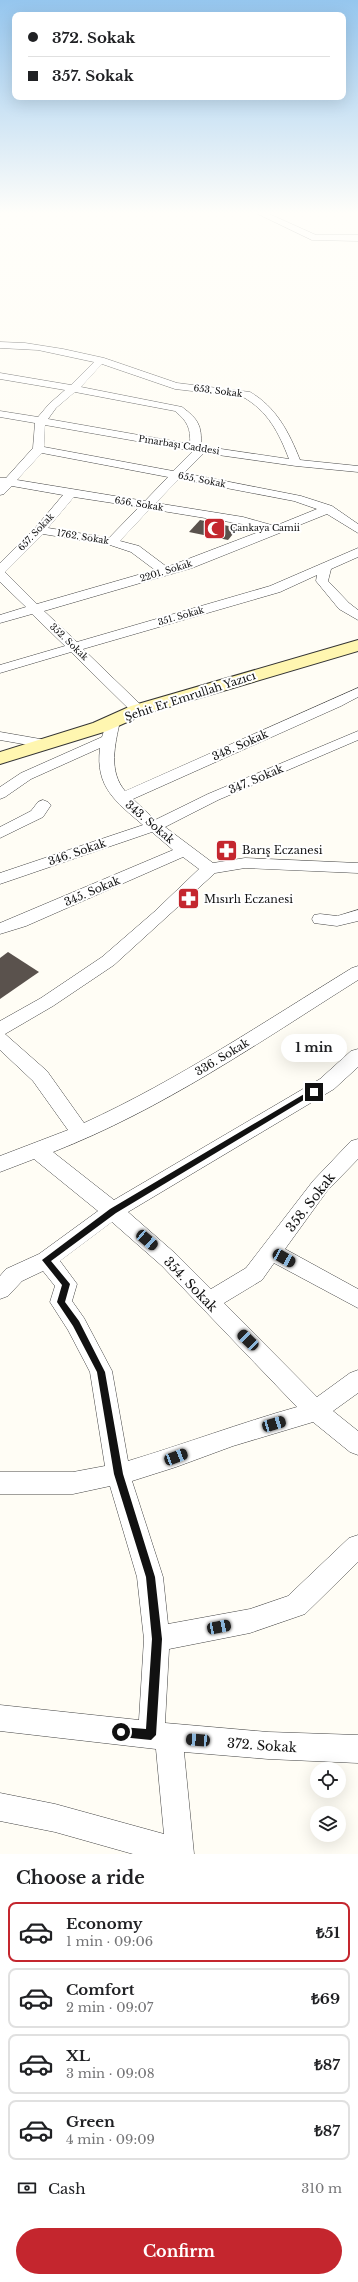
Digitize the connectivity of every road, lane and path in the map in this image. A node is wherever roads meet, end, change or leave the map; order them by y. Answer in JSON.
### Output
{"nodes":[{"id":1,"x":0,"y":345,"type":"edge"},
{"id":2,"x":100,"y":360,"type":"junction"},
{"id":3,"x":0,"y":376,"type":"edge"},
{"id":4,"x":75,"y":388,"type":"junction"},
{"id":5,"x":0,"y":414,"type":"edge"},
{"id":6,"x":41,"y":422,"type":"junction"},
{"id":7,"x":198,"y":448,"type":"junction"},
{"id":8,"x":39,"y":449,"type":"junction"},
{"id":9,"x":296,"y":463,"type":"junction"},
{"id":10,"x":358,"y":469,"type":"edge"},
{"id":11,"x":175,"y":475,"type":"junction"},
{"id":12,"x":5,"y":482,"type":"edge"},
{"id":13,"x":0,"y":492,"type":"edge"},
{"id":14,"x":71,"y":493,"type":"junction"},
{"id":15,"x":146,"y":505,"type":"junction"},
{"id":16,"x":328,"y":509,"type":"junction"},
{"id":17,"x":358,"y":529,"type":"edge"},
{"id":18,"x":40,"y":530,"type":"junction"},
{"id":19,"x":276,"y":530,"type":"junction"},
{"id":20,"x":112,"y":542,"type":"junction"},
{"id":21,"x":358,"y":552,"type":"edge"},
{"id":22,"x":325,"y":568,"type":"junction"},
{"id":23,"x":0,"y":570,"type":"edge"},
{"id":24,"x":165,"y":572,"type":"junction"},
{"id":25,"x":0,"y":575,"type":"edge"},
{"id":26,"x":36,"y":610,"type":"junction"},
{"id":27,"x":358,"y":616,"type":"edge"},
{"id":28,"x":0,"y":619,"type":"edge"},
{"id":29,"x":358,"y":644,"type":"edge"},
{"id":30,"x":75,"y":647,"type":"junction"},
{"id":31,"x":0,"y":669,"type":"edge"},
{"id":32,"x":358,"y":692,"type":"edge"},
{"id":33,"x":138,"y":710,"type":"junction"},
{"id":34,"x":111,"y":730,"type":"junction"},
{"id":35,"x":358,"y":735,"type":"edge"},
{"id":36,"x":0,"y":736,"type":"edge"},
{"id":37,"x":46,"y":744,"type":"junction"},
{"id":38,"x":0,"y":758,"type":"edge"},
{"id":39,"x":0,"y":794,"type":"edge"},
{"id":40,"x":122,"y":798,"type":"junction"},
{"id":41,"x":43,"y":806,"type":"dead end"},
{"id":42,"x":155,"y":826,"type":"junction"},
{"id":43,"x":0,"y":833,"type":"edge"},
{"id":44,"x":184,"y":851,"type":"junction"},
{"id":45,"x":354,"y":865,"type":"edge"},
{"id":46,"x":210,"y":869,"type":"junction"},
{"id":47,"x":0,"y":879,"type":"edge"},
{"id":48,"x":358,"y":915,"type":"edge"},
{"id":49,"x":320,"y":919,"type":"dead end"},
{"id":50,"x":0,"y":929,"type":"edge"},
{"id":51,"x":358,"y":972,"type":"edge"},
{"id":52,"x":0,"y":1029,"type":"edge"},
{"id":53,"x":0,"y":1039,"type":"edge"},
{"id":54,"x":358,"y":1056,"type":"edge"},
{"id":55,"x":81,"y":1133,"type":"junction"},
{"id":56,"x":358,"y":1146,"type":"edge"},
{"id":57,"x":37,"y":1150,"type":"junction"},
{"id":58,"x":0,"y":1164,"type":"edge"},
{"id":59,"x":113,"y":1211,"type":"junction"},
{"id":60,"x":272,"y":1252,"type":"junction"},
{"id":61,"x":46,"y":1260,"type":"junction"},
{"id":62,"x":0,"y":1290,"type":"edge"},
{"id":63,"x":358,"y":1298,"type":"edge"},
{"id":64,"x":208,"y":1302,"type":"junction"},
{"id":65,"x":358,"y":1380,"type":"edge"},
{"id":66,"x":316,"y":1411,"type":"junction"},
{"id":67,"x":358,"y":1445,"type":"edge"},
{"id":68,"x":118,"y":1474,"type":"junction"},
{"id":69,"x":0,"y":1483,"type":"edge"},
{"id":70,"x":358,"y":1546,"type":"edge"},
{"id":71,"x":157,"y":1639,"type":"junction"},
{"id":72,"x":0,"y":1718,"type":"edge"},
{"id":73,"x":160,"y":1737,"type":"junction"},
{"id":74,"x":358,"y":1749,"type":"edge"},
{"id":75,"x":0,"y":1808,"type":"edge"},
{"id":76,"x":180,"y":1853,"type":"edge"}],
"edges":[{"from":1,"to":2,"type":"street"},
{"from":2,"to":4,"type":"street"},
{"from":2,"to":9,"type":"street","name":"653. Sokak"},
{"from":3,"to":4,"type":"street"},
{"from":4,"to":6,"type":"street"},
{"from":4,"to":7,"type":"street"},
{"from":5,"to":6,"type":"street","name":"Pınarbaşı Caddesi"},
{"from":6,"to":7,"type":"street","name":"Pınarbaşı Caddesi"},
{"from":6,"to":8,"type":"street"},
{"from":7,"to":9,"type":"street","name":"Pınarbaşı Caddesi"},
{"from":7,"to":11,"type":"street"},
{"from":8,"to":11,"type":"street","name":"655. Sokak"},
{"from":8,"to":12,"type":"street"},
{"from":9,"to":10,"type":"street","name":"Pınarbaşı Caddesi"},
{"from":11,"to":15,"type":"street"},
{"from":11,"to":16,"type":"street","name":"655. Sokak"},
{"from":12,"to":13,"type":"street"},
{"from":12,"to":14,"type":"street","name":"656. Sokak"},
{"from":14,"to":15,"type":"street","name":"656. Sokak"},
{"from":14,"to":18,"type":"street","name":"657. Sokak"},
{"from":15,"to":19,"type":"street","name":"656. Sokak"},
{"from":15,"to":20,"type":"street"},
{"from":16,"to":17,"type":"street","name":"655. Sokak"},
{"from":16,"to":19,"type":"street","name":"2201. Sokak"},
{"from":18,"to":20,"type":"street","name":"1762. Sokak"},
{"from":18,"to":23,"type":"street","name":"657. Sokak"},
{"from":19,"to":24,"type":"street","name":"2201. Sokak"},
{"from":20,"to":24,"type":"street","name":"1762. Sokak"},
{"from":21,"to":22,"type":"street","name":"351. Sokak"},
{"from":22,"to":27,"type":"street"},
{"from":22,"to":30,"type":"street","name":"351. Sokak"},
{"from":24,"to":26,"type":"street","name":"2201. Sokak"},
{"from":25,"to":26,"type":"street","name":"352. Sokak"},
{"from":26,"to":28,"type":"street","name":"2201. Sokak"},
{"from":26,"to":30,"type":"street","name":"352. Sokak"},
{"from":29,"to":33,"type":"street","name":"Şehit Er Emrullah Yazıcı"},
{"from":30,"to":31,"type":"street","name":"351. Sokak"},
{"from":30,"to":33,"type":"street","name":"352. Sokak"},
{"from":32,"to":40,"type":"street","name":"348. Sokak"},
{"from":33,"to":34,"type":"street","name":"Şehit Er Emrullah Yazıcı"},
{"from":34,"to":37,"type":"street","name":"Şehit Er Emrullah Yazıcı"},
{"from":34,"to":39,"type":"street"},
{"from":34,"to":40,"type":"street","name":"343. Sokak"},
{"from":35,"to":42,"type":"street","name":"347. Sokak"},
{"from":36,"to":37,"type":"street"},
{"from":37,"to":38,"type":"street","name":"Şehit Er Emrullah Yazıcı"},
{"from":40,"to":42,"type":"street","name":"343. Sokak"},
{"from":41,"to":43,"type":"street"},
{"from":42,"to":44,"type":"street","name":"343. Sokak"},
{"from":42,"to":47,"type":"street","name":"346. Sokak"},
{"from":44,"to":46,"type":"street","name":"343. Sokak"},
{"from":44,"to":50,"type":"street","name":"345. Sokak"},
{"from":45,"to":46,"type":"street"},
{"from":46,"to":52,"type":"street"},
{"from":48,"to":49,"type":"street"},
{"from":51,"to":55,"type":"street","name":"336. Sokak"},
{"from":53,"to":55,"type":"street"},
{"from":54,"to":59,"type":"street"},
{"from":55,"to":57,"type":"street"},
{"from":56,"to":60,"type":"street","name":"358. Sokak"},
{"from":57,"to":58,"type":"street"},
{"from":57,"to":59,"type":"street","name":"354. Sokak"},
{"from":59,"to":61,"type":"street"},
{"from":59,"to":64,"type":"street","name":"354. Sokak"},
{"from":60,"to":63,"type":"street"},
{"from":60,"to":64,"type":"street","name":"358. Sokak"},
{"from":61,"to":62,"type":"street"},
{"from":61,"to":68,"type":"street"},
{"from":64,"to":66,"type":"street","name":"354. Sokak"},
{"from":65,"to":66,"type":"street"},
{"from":66,"to":67,"type":"street","name":"354. Sokak"},
{"from":66,"to":68,"type":"street"},
{"from":68,"to":69,"type":"street"},
{"from":68,"to":71,"type":"street"},
{"from":70,"to":71,"type":"street"},
{"from":71,"to":73,"type":"street"},
{"from":72,"to":73,"type":"street","name":"372. Sokak"},
{"from":73,"to":74,"type":"street","name":"372. Sokak"},
{"from":73,"to":76,"type":"street"},
{"from":75,"to":76,"type":"street"}]}
